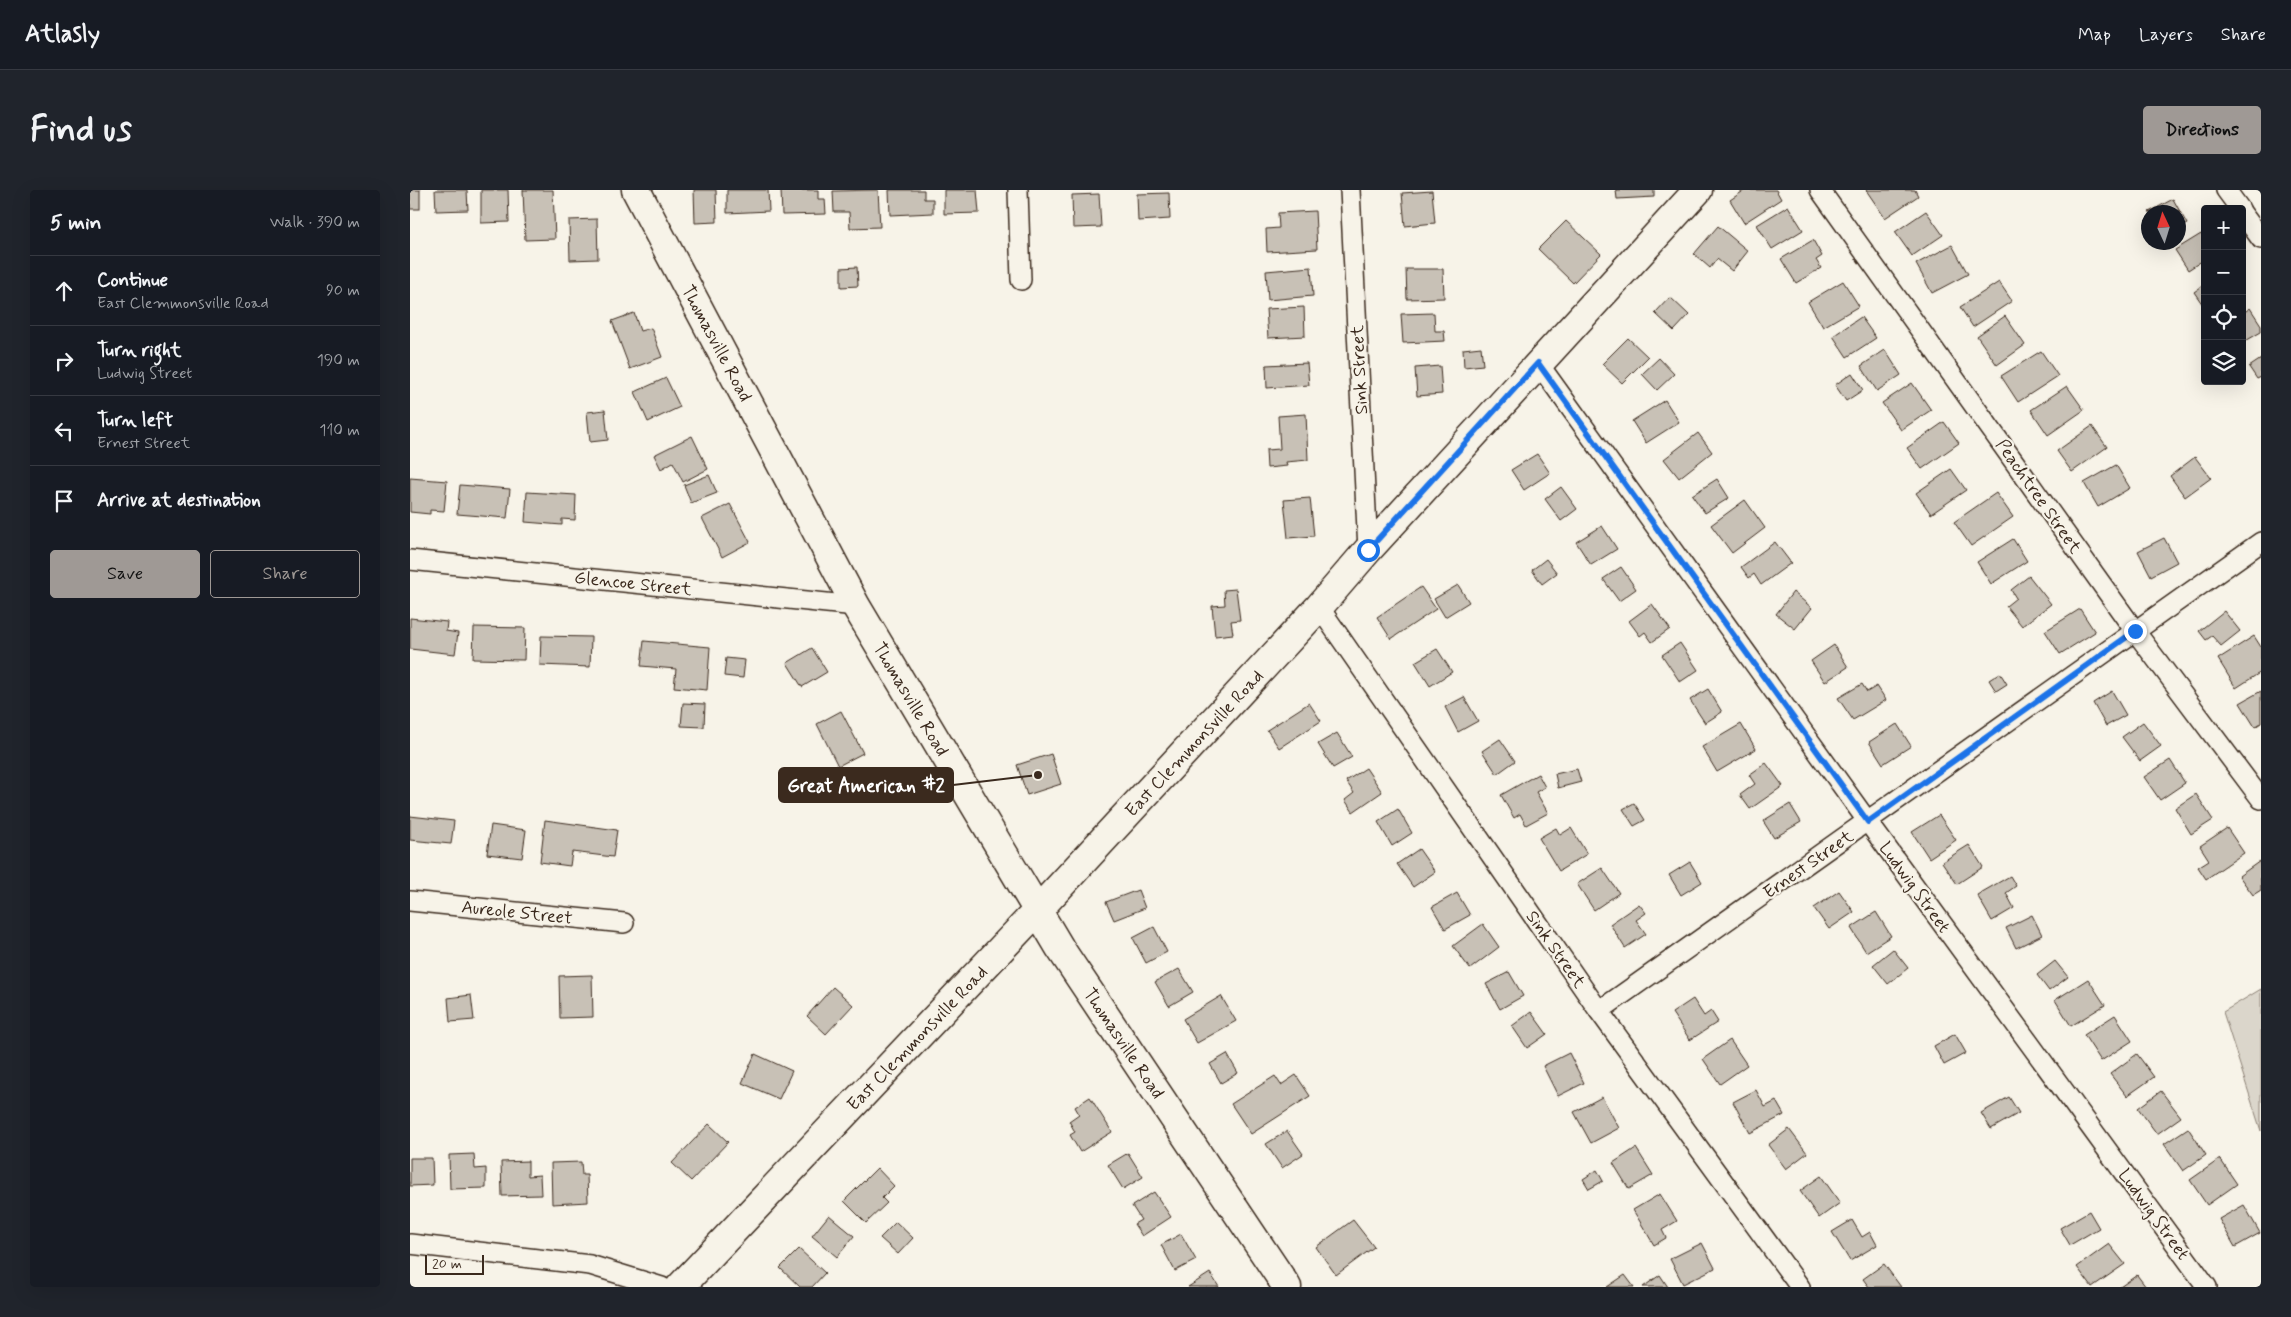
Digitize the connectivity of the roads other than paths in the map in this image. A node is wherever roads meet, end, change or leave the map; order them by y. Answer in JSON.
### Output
{"nodes":[{"id":1,"x":636,"y":190,"type":"edge"},
{"id":2,"x":1018,"y":190,"type":"edge"},
{"id":3,"x":1350,"y":190,"type":"edge"},
{"id":4,"x":1698,"y":190,"type":"edge"},
{"id":5,"x":1820,"y":190,"type":"edge"},
{"id":6,"x":2226,"y":190,"type":"edge"},
{"id":7,"x":2237,"y":205,"type":"edge"},
{"id":8,"x":2246,"y":218,"type":"edge"},
{"id":9,"x":2261,"y":239,"type":"edge"},
{"id":10,"x":1020,"y":280,"type":"dead end"},
{"id":11,"x":1538,"y":363,"type":"junction"},
{"id":12,"x":2261,"y":542,"type":"edge"},
{"id":13,"x":1368,"y":550,"type":"junction"},
{"id":14,"x":410,"y":560,"type":"edge"},
{"id":15,"x":856,"y":606,"type":"junction"},
{"id":16,"x":1319,"y":608,"type":"junction"},
{"id":17,"x":2135,"y":631,"type":"junction"},
{"id":18,"x":2261,"y":798,"type":"edge"},
{"id":19,"x":1868,"y":822,"type":"junction"},
{"id":20,"x":410,"y":901,"type":"edge"},
{"id":21,"x":1037,"y":912,"type":"junction"},
{"id":22,"x":624,"y":923,"type":"dead end"},
{"id":23,"x":1600,"y":1012,"type":"junction"},
{"id":24,"x":410,"y":1244,"type":"edge"},
{"id":25,"x":662,"y":1287,"type":"edge"},
{"id":26,"x":680,"y":1287,"type":"edge"},
{"id":27,"x":1287,"y":1287,"type":"edge"},
{"id":28,"x":1800,"y":1287,"type":"edge"},
{"id":29,"x":2207,"y":1287,"type":"edge"}],
"edges":[{"from":1,"to":15,"type":"main road","name":"Thomasville Road"},
{"from":2,"to":10,"type":"street"},
{"from":3,"to":13,"type":"street","name":"Sink Street"},
{"from":4,"to":11,"type":"main road","name":"East Clemmonsville Road"},
{"from":5,"to":17,"type":"street","name":"Peachtree Street"},
{"from":6,"to":7,"type":"street"},
{"from":8,"to":9,"type":"street"},
{"from":11,"to":13,"type":"main road","name":"East Clemmonsville Road"},
{"from":11,"to":19,"type":"street","name":"Ludwig Street"},
{"from":12,"to":17,"type":"street","name":"Ernest Street"},
{"from":13,"to":16,"type":"main road","name":"East Clemmonsville Road"},
{"from":14,"to":15,"type":"street","name":"Glencoe Street"},
{"from":15,"to":21,"type":"main road","name":"Thomasville Road"},
{"from":16,"to":21,"type":"main road","name":"East Clemmonsville Road"},
{"from":16,"to":23,"type":"street","name":"Sink Street"},
{"from":17,"to":18,"type":"street","name":"Peachtree Street"},
{"from":17,"to":19,"type":"street","name":"Ernest Street"},
{"from":19,"to":23,"type":"street","name":"Ernest Street"},
{"from":19,"to":29,"type":"street","name":"Ludwig Street"},
{"from":20,"to":22,"type":"street","name":"Aureole Street"},
{"from":21,"to":26,"type":"main road","name":"East Clemmonsville Road"},
{"from":21,"to":27,"type":"main road","name":"Thomasville Road"},
{"from":23,"to":28,"type":"street","name":"Sink Street"},
{"from":24,"to":25,"type":"street"}]}
